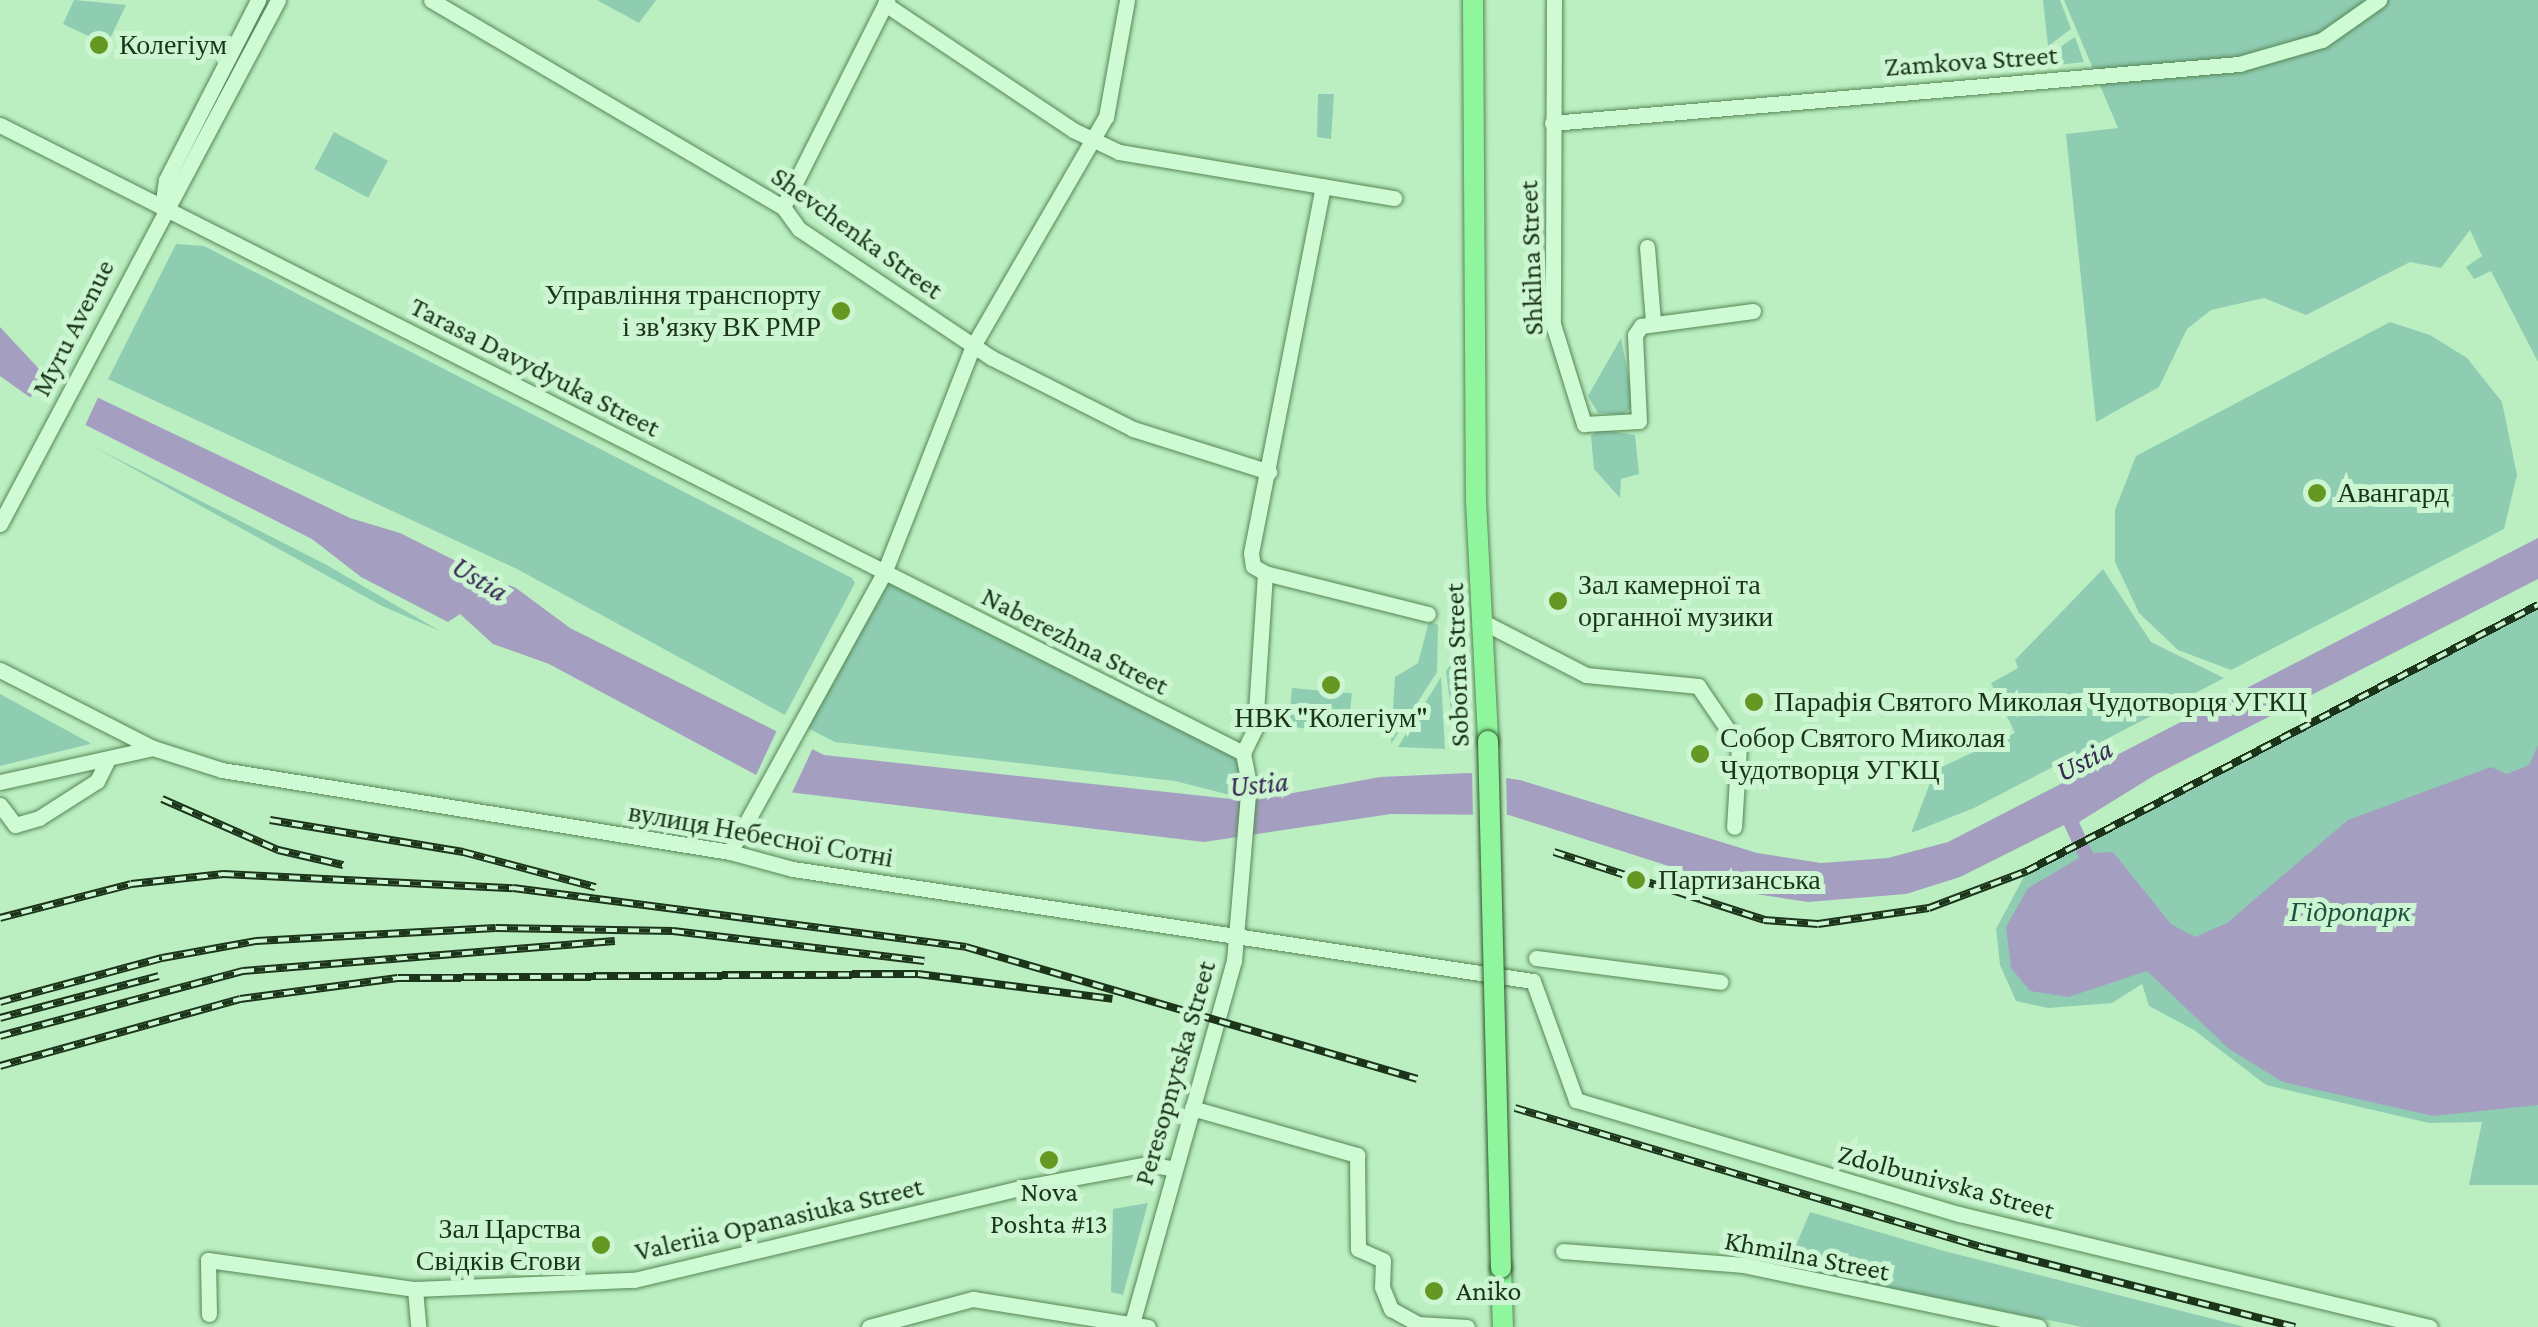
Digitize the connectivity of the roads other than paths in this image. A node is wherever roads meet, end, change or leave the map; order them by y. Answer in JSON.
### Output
{"nodes":[{"id":1,"x":258,"y":0,"type":"edge"},
{"id":2,"x":278,"y":0,"type":"edge"},
{"id":3,"x":430,"y":0,"type":"edge"},
{"id":4,"x":1127,"y":0,"type":"edge"},
{"id":5,"x":1473,"y":0,"type":"edge"},
{"id":6,"x":1554,"y":0,"type":"edge"},
{"id":7,"x":2378,"y":0,"type":"edge"},
{"id":8,"x":886,"y":2,"type":"edge"},
{"id":9,"x":1552,"y":123,"type":"junction"},
{"id":10,"x":0,"y":125,"type":"edge"},
{"id":11,"x":1093,"y":141,"type":"junction"},
{"id":12,"x":1323,"y":186,"type":"junction"},
{"id":13,"x":1394,"y":198,"type":"dead end"},
{"id":14,"x":783,"y":207,"type":"junction"},
{"id":15,"x":162,"y":208,"type":"junction"},
{"id":16,"x":1647,"y":247,"type":"dead end"},
{"id":17,"x":1753,"y":311,"type":"dead end"},
{"id":18,"x":1653,"y":322,"type":"junction"},
{"id":19,"x":973,"y":346,"type":"junction"},
{"id":20,"x":1269,"y":472,"type":"junction"},
{"id":21,"x":0,"y":524,"type":"edge"},
{"id":22,"x":884,"y":573,"type":"junction"},
{"id":23,"x":1264,"y":573,"type":"junction"},
{"id":24,"x":1428,"y":614,"type":"dead end"},
{"id":25,"x":1484,"y":622,"type":"junction"},
{"id":26,"x":0,"y":670,"type":"edge"},
{"id":27,"x":153,"y":748,"type":"junction"},
{"id":28,"x":1243,"y":753,"type":"junction"},
{"id":29,"x":106,"y":763,"type":"junction"},
{"id":30,"x":0,"y":782,"type":"edge"},
{"id":31,"x":0,"y":805,"type":"edge"},
{"id":32,"x":1734,"y":827,"type":"dead end"},
{"id":33,"x":730,"y":852,"type":"junction"},
{"id":34,"x":1236,"y":939,"type":"junction"},
{"id":35,"x":1536,"y":958,"type":"dead end"},
{"id":36,"x":1533,"y":981,"type":"joint"},
{"id":37,"x":1720,"y":982,"type":"dead end"},
{"id":38,"x":1192,"y":1108,"type":"junction"},
{"id":39,"x":1174,"y":1170,"type":"junction"},
{"id":40,"x":1563,"y":1251,"type":"dead end"},
{"id":41,"x":415,"y":1289,"type":"junction"},
{"id":42,"x":209,"y":1314,"type":"dead end"},
{"id":43,"x":1131,"y":1324,"type":"edge"},
{"id":44,"x":418,"y":1327,"type":"edge"},
{"id":45,"x":869,"y":1327,"type":"edge"},
{"id":46,"x":1148,"y":1327,"type":"edge"},
{"id":47,"x":1467,"y":1327,"type":"edge"},
{"id":48,"x":1504,"y":1327,"type":"edge"},
{"id":49,"x":2039,"y":1327,"type":"edge"},
{"id":50,"x":2430,"y":1327,"type":"edge"}],
"edges":[{"from":1,"to":15,"type":"street","name":"Myru Avenue"},
{"from":2,"to":15,"type":"street","name":"Myru Avenue"},
{"from":3,"to":14,"type":"street","name":"Shevchenka Street"},
{"from":4,"to":11,"type":"street"},
{"from":5,"to":25,"type":"main road","name":"Soborna Street"},
{"from":6,"to":9,"type":"street","name":"Shkilna Street"},
{"from":7,"to":9,"type":"street","name":"Zamkova Street"},
{"from":8,"to":11,"type":"street"},
{"from":8,"to":14,"type":"street"},
{"from":9,"to":18,"type":"street","name":"Shkilna Street"},
{"from":10,"to":15,"type":"street"},
{"from":11,"to":12,"type":"street"},
{"from":11,"to":19,"type":"street"},
{"from":12,"to":13,"type":"street"},
{"from":12,"to":20,"type":"street"},
{"from":14,"to":19,"type":"street","name":"Shevchenka Street"},
{"from":15,"to":21,"type":"street","name":"Myru Avenue"},
{"from":15,"to":22,"type":"street","name":"Tarasa Davydyuka Street"},
{"from":16,"to":18,"type":"street"},
{"from":17,"to":18,"type":"street"},
{"from":19,"to":20,"type":"street","name":"Shevchenka Street"},
{"from":19,"to":22,"type":"street"},
{"from":20,"to":23,"type":"street"},
{"from":22,"to":28,"type":"street","name":"Naberezhna Street"},
{"from":22,"to":33,"type":"street"},
{"from":23,"to":24,"type":"street"},
{"from":23,"to":28,"type":"street","name":"Peresopnytska Street"},
{"from":25,"to":32,"type":"street"},
{"from":25,"to":48,"type":"main road","name":"Soborna Street","bridge":true},
{"from":26,"to":27,"type":"street","name":"вулиця Небесної Сотні"},
{"from":27,"to":29,"type":"street"},
{"from":27,"to":33,"type":"street","name":"вулиця Небесної Сотні"},
{"from":28,"to":34,"type":"street","name":"Peresopnytska Street"},
{"from":29,"to":30,"type":"street"},
{"from":29,"to":31,"type":"street"},
{"from":33,"to":34,"type":"street","name":"вулиця Небесної Сотні"},
{"from":34,"to":36,"type":"street","name":"вулиця Небесної Сотні"},
{"from":34,"to":38,"type":"street","name":"Peresopnytska Street"},
{"from":35,"to":37,"type":"street"},
{"from":36,"to":50,"type":"street","name":"Zdolbunivska Street"},
{"from":38,"to":39,"type":"street","name":"Peresopnytska Street"},
{"from":38,"to":47,"type":"street"},
{"from":39,"to":41,"type":"street","name":"Valeriia Opanasiuka Street"},
{"from":39,"to":43,"type":"street","name":"Peresopnytska Street"},
{"from":40,"to":49,"type":"street","name":"Khmilna Street"},
{"from":41,"to":42,"type":"street","name":"Valeriia Opanasiuka Street"},
{"from":41,"to":44,"type":"street"},
{"from":43,"to":45,"type":"street"},
{"from":43,"to":46,"type":"street"}]}
